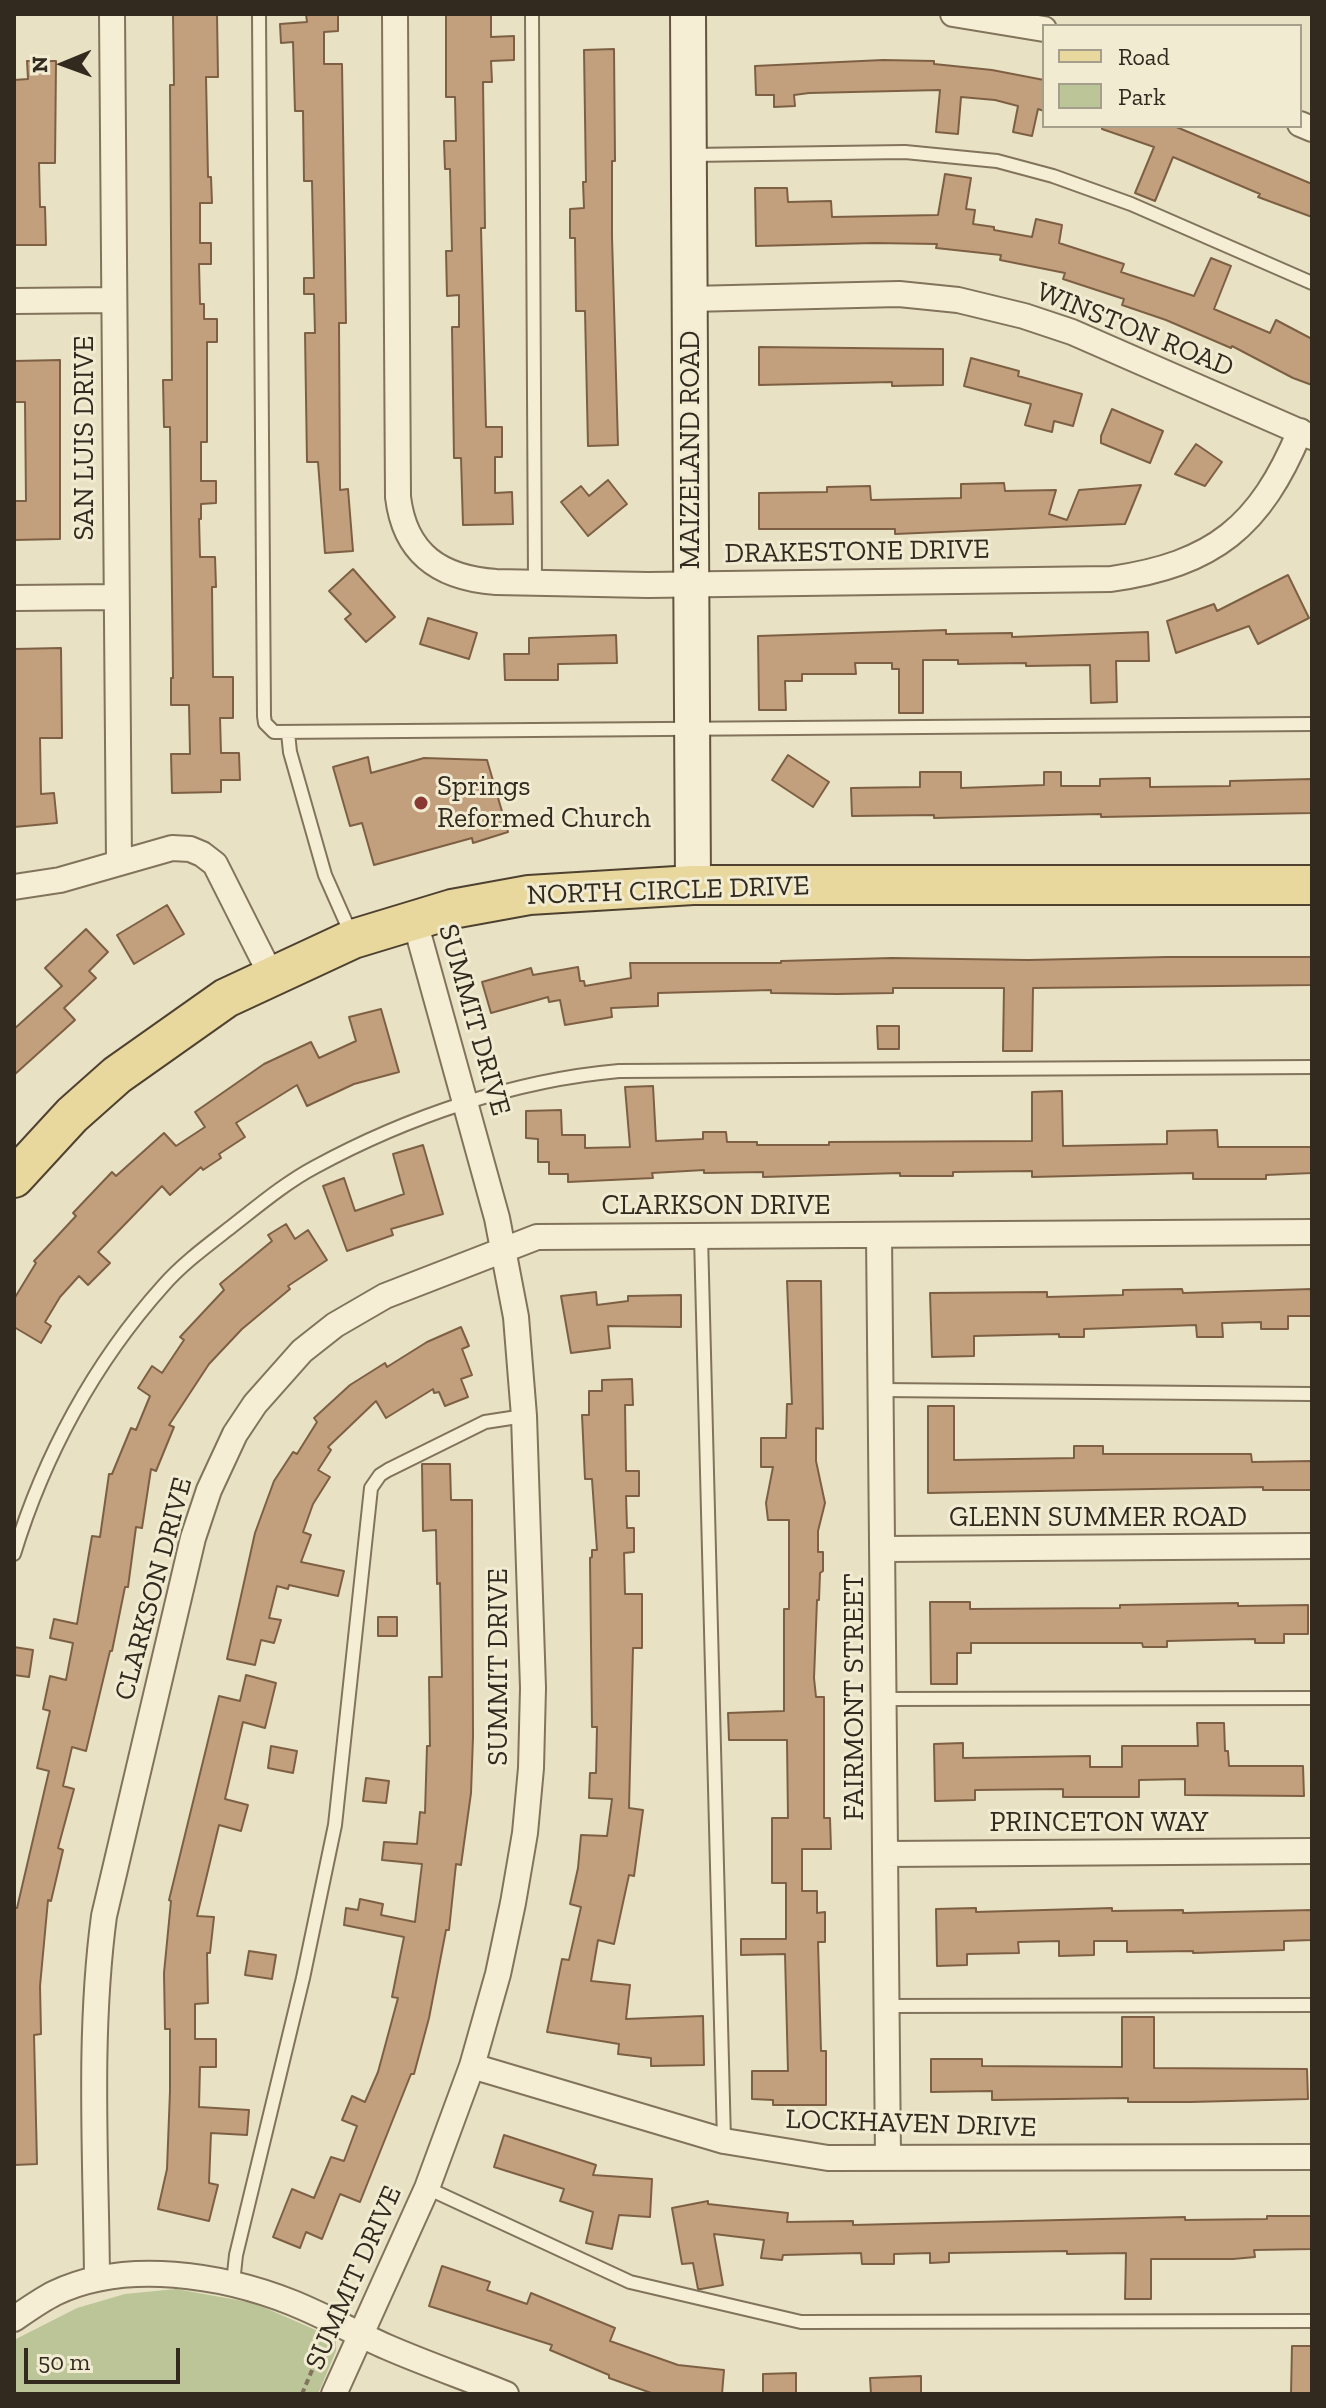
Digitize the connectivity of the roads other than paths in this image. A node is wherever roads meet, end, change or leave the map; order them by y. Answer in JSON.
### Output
{"nodes":[{"id":1,"x":112,"y":14,"type":"edge"},
{"id":2,"x":259,"y":14,"type":"edge"},
{"id":3,"x":395,"y":14,"type":"edge"},
{"id":4,"x":532,"y":14,"type":"edge"},
{"id":5,"x":688,"y":14,"type":"edge"},
{"id":6,"x":953,"y":14,"type":"edge"},
{"id":7,"x":1042,"y":29,"type":"edge"},
{"id":8,"x":689,"y":156,"type":"junction"},
{"id":9,"x":1312,"y":283,"type":"edge"},
{"id":10,"x":690,"y":299,"type":"junction"},
{"id":11,"x":114,"y":300,"type":"junction"},
{"id":12,"x":14,"y":301,"type":"edge"},
{"id":13,"x":1306,"y":434,"type":"edge"},
{"id":14,"x":535,"y":582,"type":"junction"},
{"id":15,"x":692,"y":584,"type":"junction"},
{"id":16,"x":115,"y":597,"type":"junction"},
{"id":17,"x":14,"y":598,"type":"edge"},
{"id":18,"x":1312,"y":724,"type":"edge"},
{"id":19,"x":692,"y":729,"type":"junction"},
{"id":20,"x":288,"y":733,"type":"junction"},
{"id":21,"x":119,"y":862,"type":"junction"},
{"id":22,"x":693,"y":885,"type":"junction"},
{"id":23,"x":1312,"y":885,"type":"edge"},
{"id":24,"x":14,"y":887,"type":"edge"},
{"id":25,"x":414,"y":918,"type":"junction"},
{"id":26,"x":353,"y":939,"type":"junction"},
{"id":27,"x":271,"y":975,"type":"junction"},
{"id":28,"x":1312,"y":1067,"type":"edge"},
{"id":29,"x":465,"y":1105,"type":"junction"},
{"id":30,"x":14,"y":1178,"type":"edge"},
{"id":31,"x":1312,"y":1232,"type":"edge"},
{"id":32,"x":879,"y":1235,"type":"junction"},
{"id":33,"x":701,"y":1236,"type":"junction"},
{"id":34,"x":504,"y":1251,"type":"junction"},
{"id":35,"x":881,"y":1390,"type":"junction"},
{"id":36,"x":1312,"y":1394,"type":"edge"},
{"id":37,"x":524,"y":1416,"type":"junction"},
{"id":38,"x":1312,"y":1546,"type":"edge"},
{"id":39,"x":884,"y":1549,"type":"junction"},
{"id":40,"x":14,"y":1554,"type":"edge"},
{"id":41,"x":1312,"y":1698,"type":"edge"},
{"id":42,"x":885,"y":1699,"type":"junction"},
{"id":43,"x":1312,"y":1851,"type":"edge"},
{"id":44,"x":886,"y":1854,"type":"junction"},
{"id":45,"x":1312,"y":2005,"type":"edge"},
{"id":46,"x":887,"y":2006,"type":"junction"},
{"id":47,"x":472,"y":2066,"type":"junction"},
{"id":48,"x":724,"y":2141,"type":"junction"},
{"id":49,"x":1312,"y":2157,"type":"edge"},
{"id":50,"x":888,"y":2158,"type":"junction"},
{"id":51,"x":427,"y":2188,"type":"junction"},
{"id":52,"x":97,"y":2278,"type":"junction"},
{"id":53,"x":233,"y":2283,"type":"junction"},
{"id":54,"x":14,"y":2319,"type":"edge"},
{"id":55,"x":1312,"y":2321,"type":"edge"},
{"id":56,"x":360,"y":2334,"type":"junction"},
{"id":57,"x":334,"y":2394,"type":"edge"},
{"id":58,"x":506,"y":2394,"type":"edge"}],
"edges":[{"from":1,"to":11,"type":"street","name":"SAN LUIS DRIVE"},
{"from":2,"to":20,"type":"lane"},
{"from":3,"to":14,"type":"street","name":"DRAKESTONE DRIVE"},
{"from":4,"to":14,"type":"lane"},
{"from":5,"to":8,"type":"main road","name":"MAIZELAND ROAD"},
{"from":6,"to":7,"type":"street"},
{"from":8,"to":9,"type":"lane"},
{"from":8,"to":10,"type":"main road","name":"MAIZELAND ROAD"},
{"from":10,"to":13,"type":"street","name":"WINSTON ROAD"},
{"from":10,"to":15,"type":"main road","name":"MAIZELAND ROAD"},
{"from":11,"to":12,"type":"street"},
{"from":11,"to":16,"type":"street","name":"SAN LUIS DRIVE"},
{"from":13,"to":15,"type":"street","name":"DRAKESTONE DRIVE"},
{"from":14,"to":15,"type":"street","name":"DRAKESTONE DRIVE"},
{"from":15,"to":19,"type":"main road","name":"MAIZELAND ROAD"},
{"from":16,"to":17,"type":"street"},
{"from":16,"to":21,"type":"street","name":"SAN LUIS DRIVE"},
{"from":18,"to":19,"type":"lane"},
{"from":19,"to":20,"type":"lane"},
{"from":19,"to":22,"type":"main road","name":"MAIZELAND ROAD"},
{"from":20,"to":26,"type":"lane"},
{"from":21,"to":24,"type":"street"},
{"from":21,"to":27,"type":"street"},
{"from":22,"to":23,"type":"main road","name":"NORTH CIRCLE DRIVE"},
{"from":22,"to":25,"type":"main road","name":"NORTH CIRCLE DRIVE"},
{"from":25,"to":26,"type":"main road","name":"NORTH CIRCLE DRIVE"},
{"from":25,"to":29,"type":"street","name":"SUMMIT DRIVE"},
{"from":26,"to":27,"type":"main road","name":"NORTH CIRCLE DRIVE"},
{"from":27,"to":30,"type":"main road","name":"NORTH CIRCLE DRIVE"},
{"from":28,"to":29,"type":"lane"},
{"from":29,"to":34,"type":"street","name":"SUMMIT DRIVE"},
{"from":29,"to":40,"type":"lane"},
{"from":31,"to":32,"type":"street","name":"CLARKSON DRIVE"},
{"from":32,"to":33,"type":"street","name":"CLARKSON DRIVE"},
{"from":32,"to":35,"type":"street","name":"FAIRMONT STREET"},
{"from":33,"to":34,"type":"street","name":"CLARKSON DRIVE"},
{"from":33,"to":48,"type":"lane"},
{"from":34,"to":37,"type":"street","name":"SUMMIT DRIVE"},
{"from":34,"to":52,"type":"street","name":"CLARKSON DRIVE"},
{"from":35,"to":36,"type":"lane"},
{"from":35,"to":39,"type":"street","name":"FAIRMONT STREET"},
{"from":37,"to":47,"type":"street","name":"SUMMIT DRIVE"},
{"from":37,"to":53,"type":"lane"},
{"from":38,"to":39,"type":"street","name":"GLENN SUMMER ROAD"},
{"from":39,"to":42,"type":"street","name":"FAIRMONT STREET"},
{"from":41,"to":42,"type":"lane"},
{"from":42,"to":44,"type":"street","name":"FAIRMONT STREET"},
{"from":43,"to":44,"type":"street","name":"PRINCETON WAY"},
{"from":44,"to":46,"type":"street","name":"FAIRMONT STREET"},
{"from":45,"to":46,"type":"lane"},
{"from":46,"to":50,"type":"street","name":"FAIRMONT STREET"},
{"from":47,"to":48,"type":"street","name":"LOCKHAVEN DRIVE"},
{"from":47,"to":51,"type":"street","name":"SUMMIT DRIVE"},
{"from":48,"to":50,"type":"street","name":"LOCKHAVEN DRIVE"},
{"from":49,"to":50,"type":"street","name":"LOCKHAVEN DRIVE"},
{"from":51,"to":55,"type":"lane"},
{"from":51,"to":56,"type":"street","name":"SUMMIT DRIVE"},
{"from":52,"to":53,"type":"street"},
{"from":52,"to":54,"type":"street"},
{"from":53,"to":56,"type":"street"},
{"from":56,"to":57,"type":"street","name":"SUMMIT DRIVE"},
{"from":56,"to":58,"type":"street"}]}
